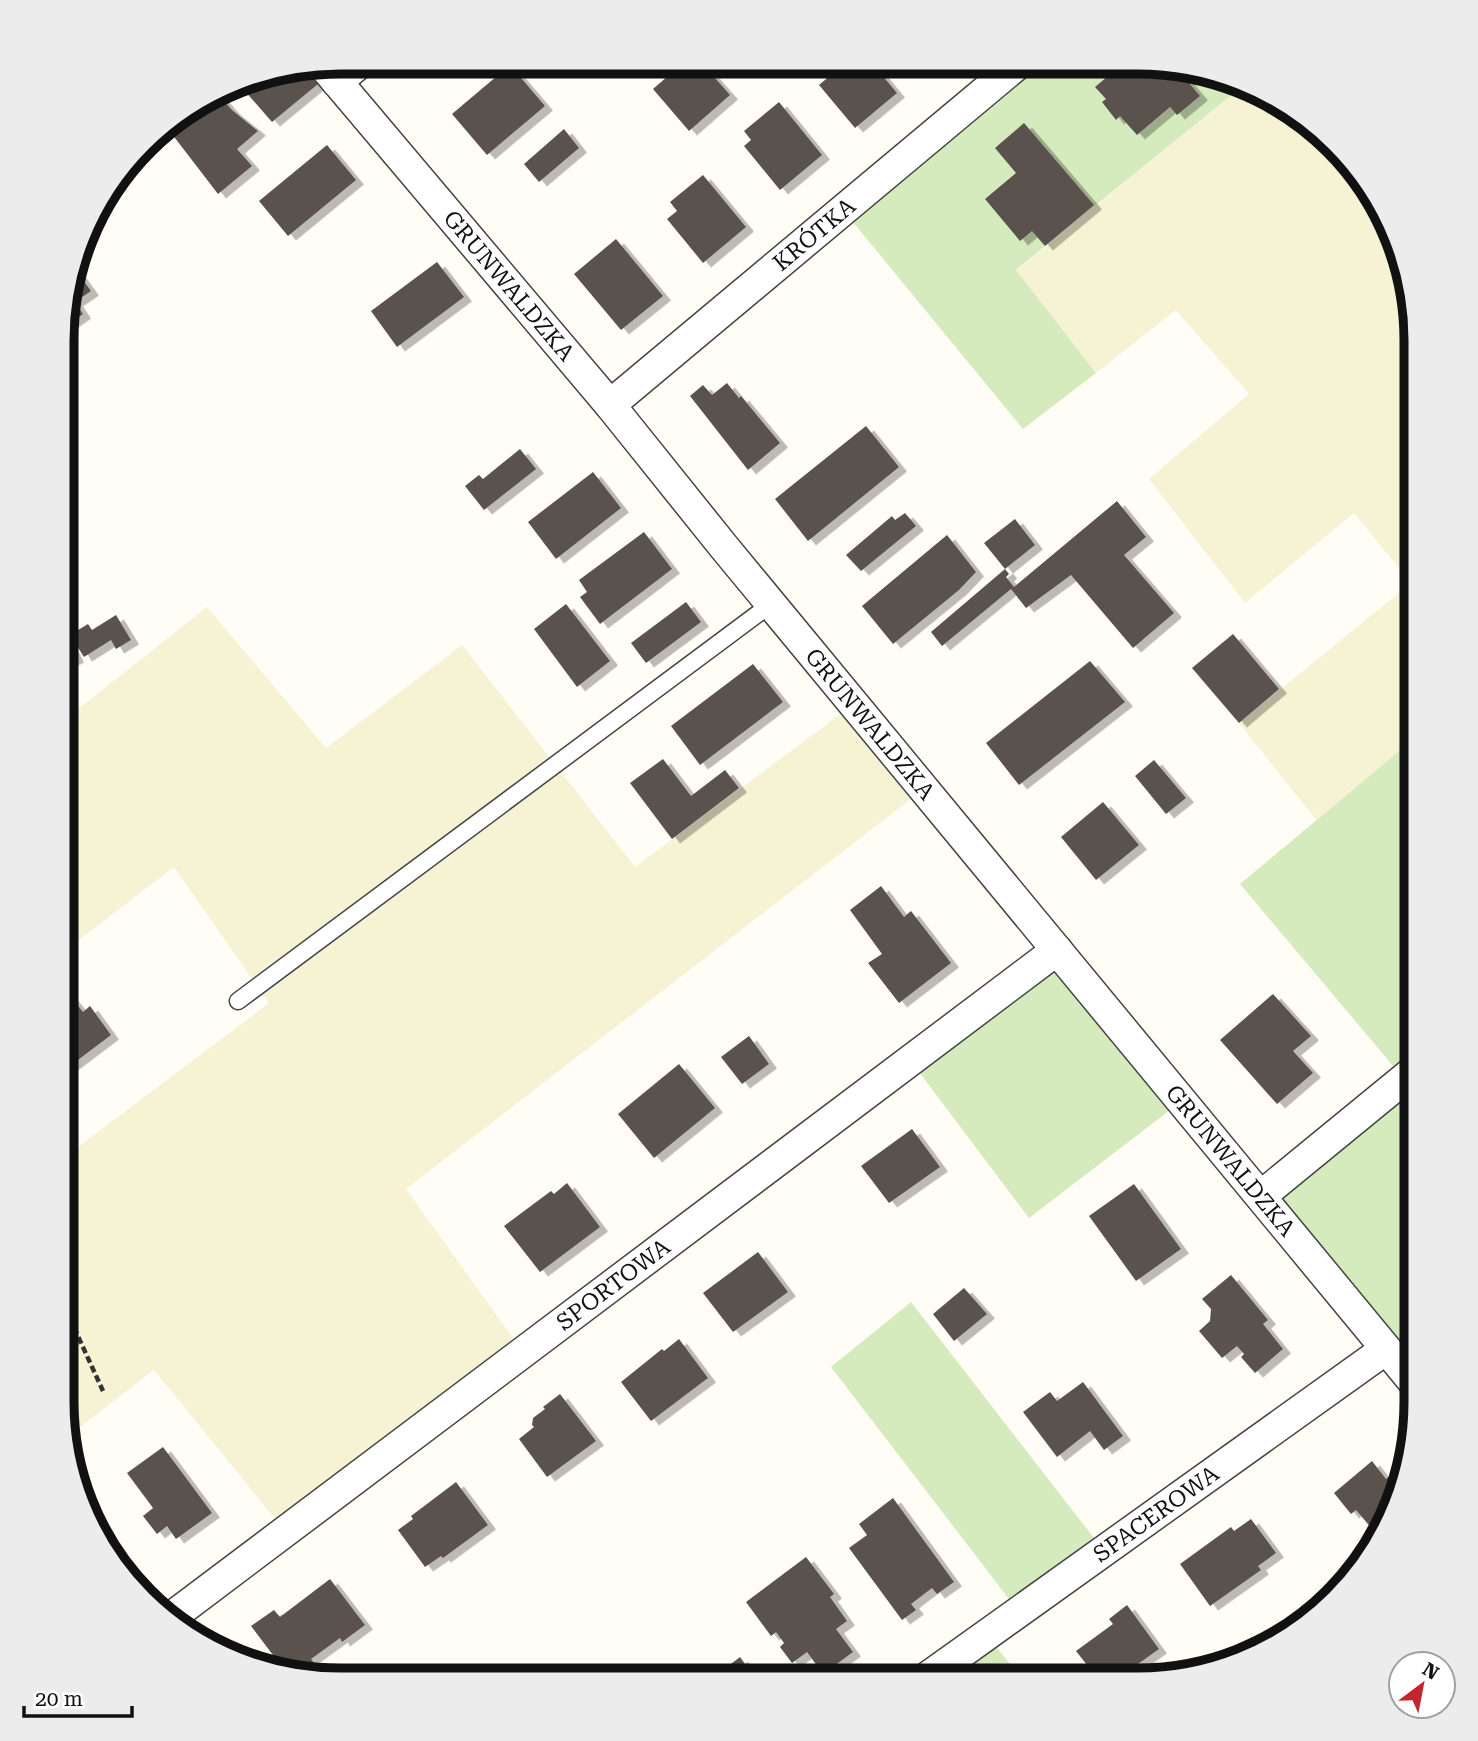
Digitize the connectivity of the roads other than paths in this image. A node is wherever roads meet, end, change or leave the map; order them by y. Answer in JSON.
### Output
{"nodes":[{"id":1,"x":331,"y":74,"type":"edge"},
{"id":2,"x":1006,"y":74,"type":"edge"},
{"id":3,"x":610,"y":405,"type":"junction"},
{"id":4,"x":771,"y":604,"type":"junction"},
{"id":5,"x":1057,"y":950,"type":"junction"},
{"id":6,"x":238,"y":1001,"type":"dead end"},
{"id":7,"x":1404,"y":1079,"type":"edge"},
{"id":8,"x":1261,"y":1196,"type":"junction"},
{"id":9,"x":1386,"y":1349,"type":"junction"},
{"id":10,"x":1404,"y":1371,"type":"edge"},
{"id":11,"x":178,"y":1612,"type":"edge"},
{"id":12,"x":940,"y":1668,"type":"edge"}],
"edges":[{"from":1,"to":3,"type":"street","name":"GRUNWALDZKA"},
{"from":2,"to":3,"type":"street","name":"KRÓTKA"},
{"from":3,"to":4,"type":"street","name":"GRUNWALDZKA"},
{"from":4,"to":5,"type":"street","name":"GRUNWALDZKA"},
{"from":4,"to":6,"type":"lane"},
{"from":5,"to":8,"type":"street","name":"GRUNWALDZKA"},
{"from":5,"to":11,"type":"street","name":"SPORTOWA"},
{"from":7,"to":8,"type":"street"},
{"from":8,"to":9,"type":"street","name":"GRUNWALDZKA"},
{"from":9,"to":10,"type":"street","name":"GRUNWALDZKA"},
{"from":9,"to":12,"type":"street","name":"SPACEROWA"}]}
